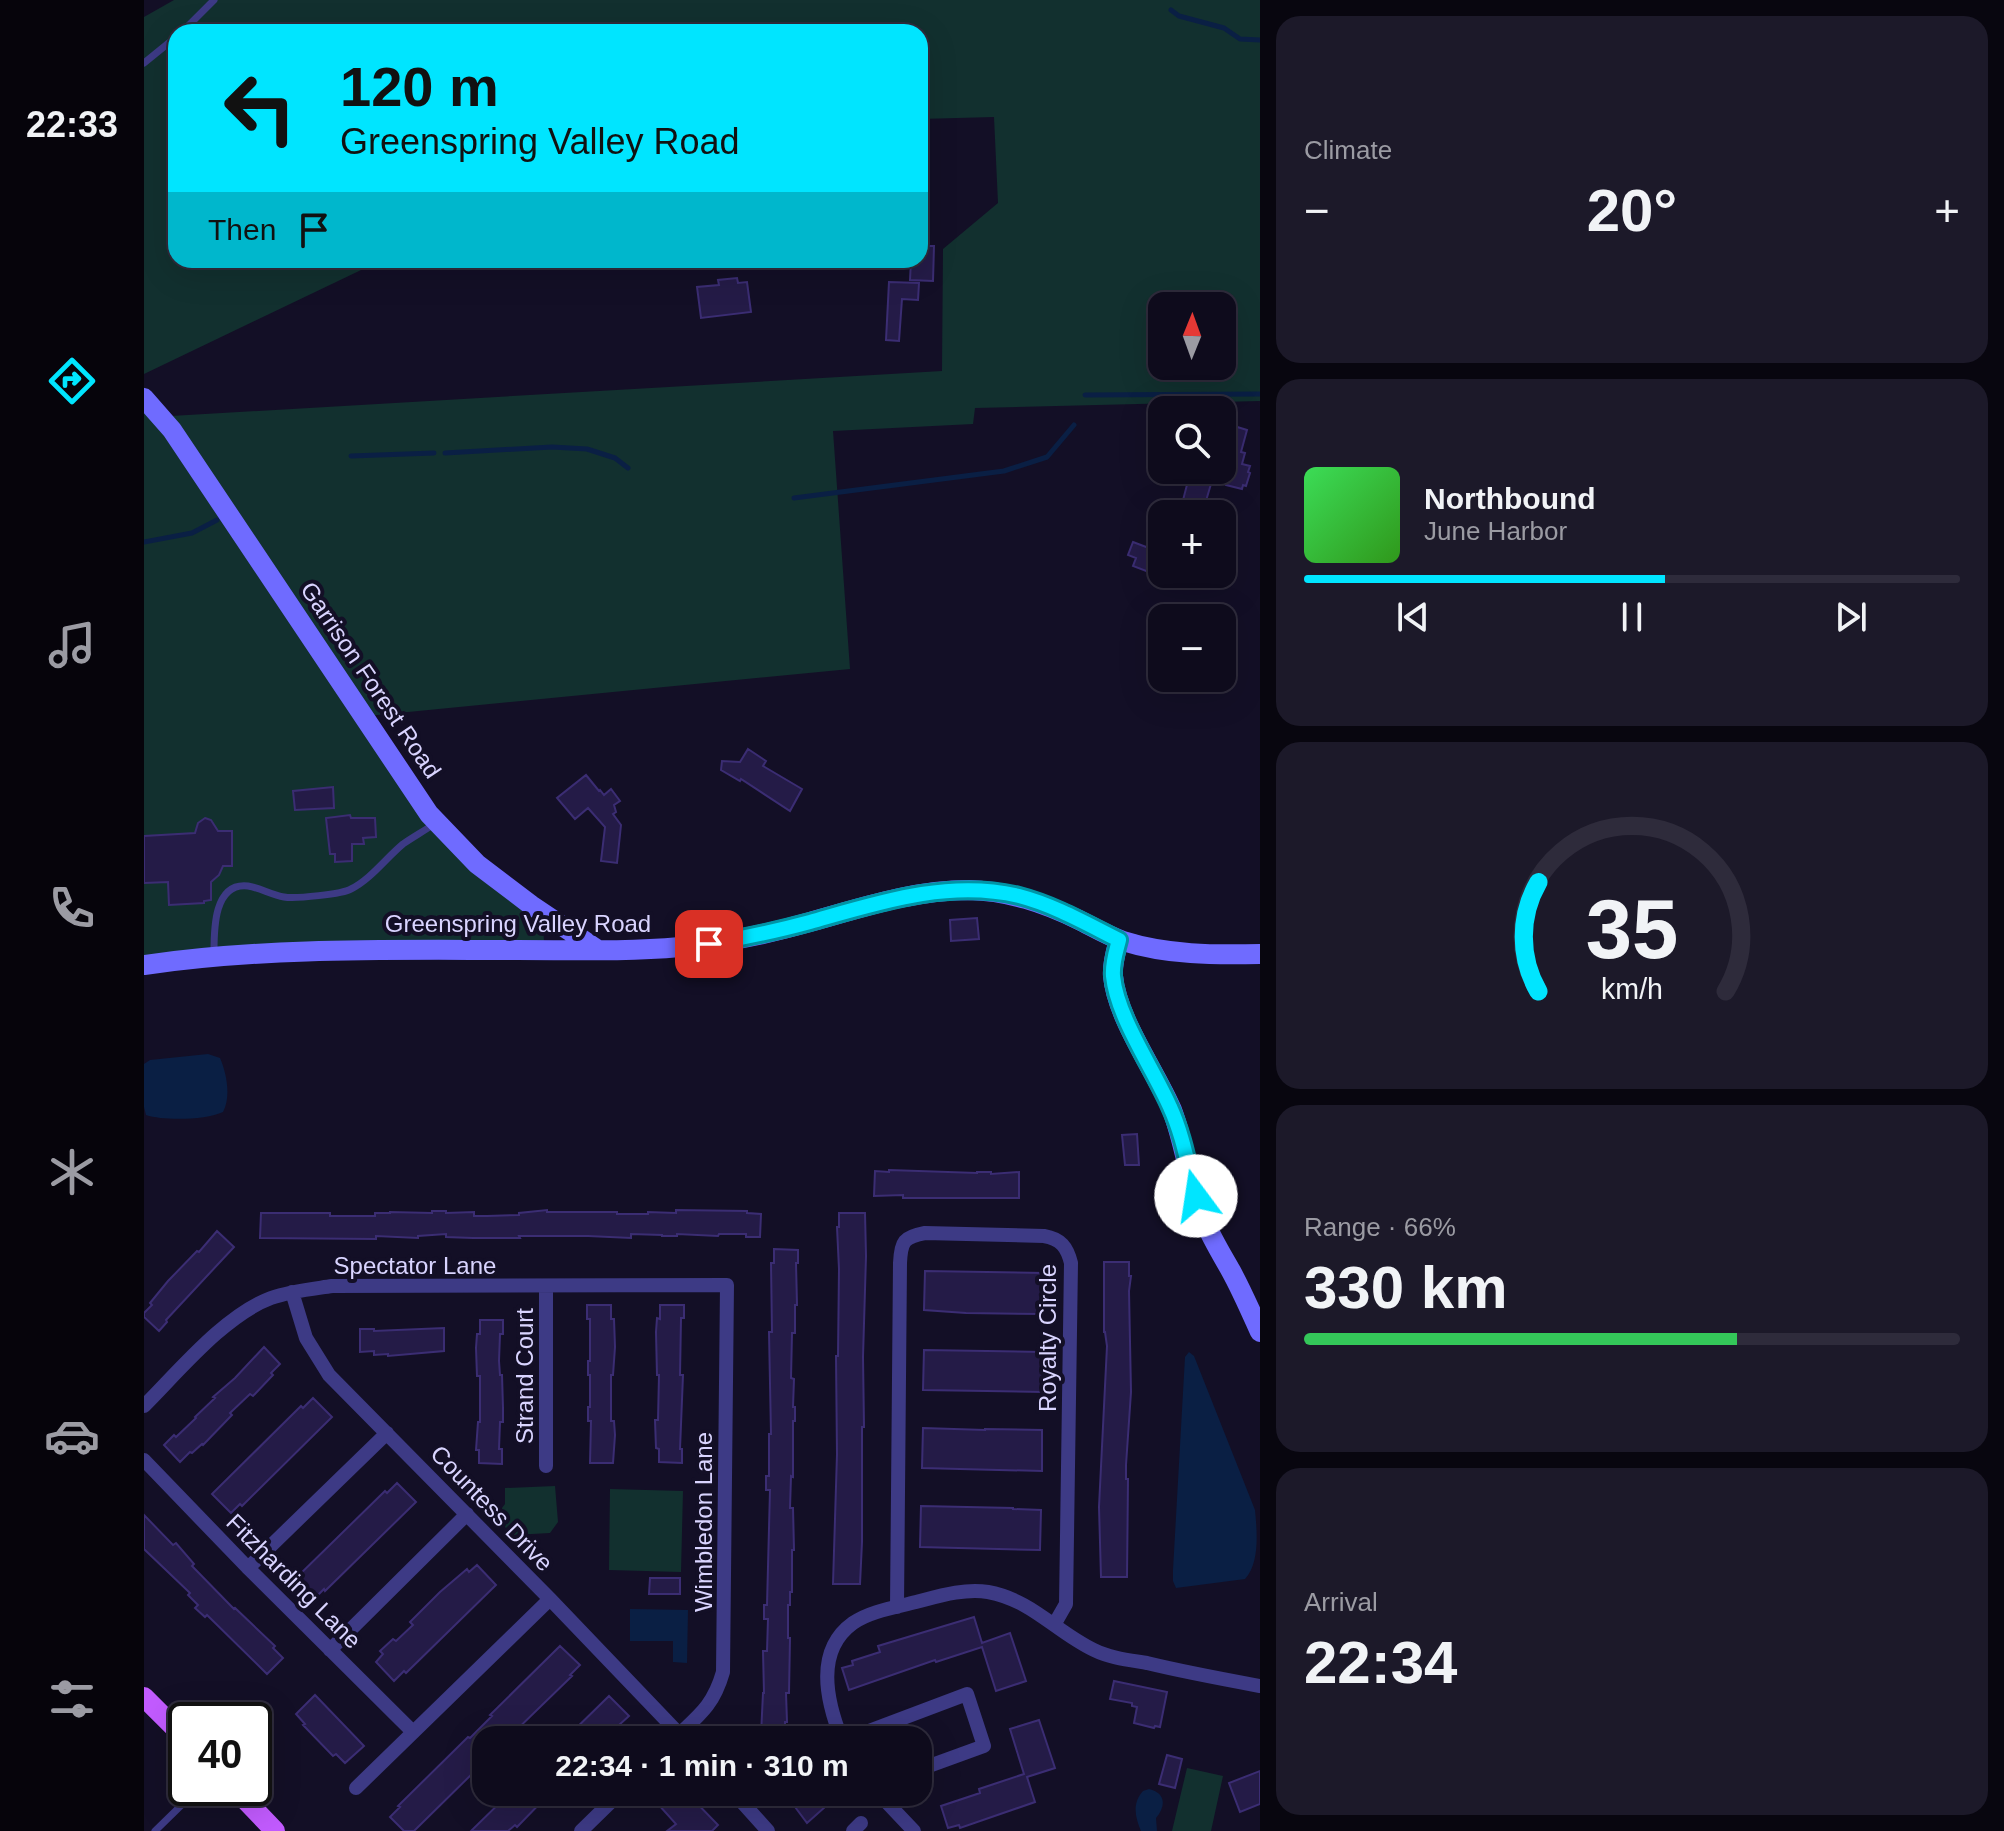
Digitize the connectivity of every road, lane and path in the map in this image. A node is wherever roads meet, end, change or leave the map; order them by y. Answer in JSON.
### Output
{"nodes":[{"id":1,"x":214,"y":0,"type":"edge"},
{"id":2,"x":190,"y":24,"type":"edge"},
{"id":3,"x":168,"y":44,"type":"edge"},
{"id":4,"x":144,"y":63,"type":"edge"},
{"id":5,"x":144,"y":398,"type":"edge"},
{"id":6,"x":437,"y":822,"type":"junction"},
{"id":7,"x":1119,"y":940,"type":"junction"},
{"id":8,"x":598,"y":950,"type":"junction"},
{"id":9,"x":1260,"y":954,"type":"edge"},
{"id":10,"x":214,"y":957,"type":"junction"},
{"id":11,"x":144,"y":965,"type":"edge"},
{"id":12,"x":727,"y":1285,"type":"joint"},
{"id":13,"x":546,"y":1286,"type":"junction"},
{"id":14,"x":292,"y":1292,"type":"junction"},
{"id":15,"x":1260,"y":1332,"type":"edge"},
{"id":16,"x":144,"y":1406,"type":"edge"},
{"id":17,"x":387,"y":1433,"type":"junction"},
{"id":18,"x":144,"y":1460,"type":"edge"},
{"id":19,"x":546,"y":1466,"type":"dead end"},
{"id":20,"x":467,"y":1514,"type":"junction"},
{"id":21,"x":248,"y":1568,"type":"junction"},
{"id":22,"x":550,"y":1599,"type":"junction"},
{"id":23,"x":897,"y":1607,"type":"junction"},
{"id":24,"x":1054,"y":1625,"type":"junction"},
{"id":25,"x":330,"y":1650,"type":"junction"},
{"id":26,"x":1260,"y":1686,"type":"edge"},
{"id":27,"x":144,"y":1697,"type":"edge"},
{"id":28,"x":168,"y":1721,"type":"edge"},
{"id":29,"x":668,"y":1726,"type":"edge"},
{"id":30,"x":690,"y":1726,"type":"edge"},
{"id":31,"x":838,"y":1726,"type":"edge"},
{"id":32,"x":881,"y":1726,"type":"edge"},
{"id":33,"x":413,"y":1732,"type":"junction"},
{"id":34,"x":932,"y":1765,"type":"edge"},
{"id":35,"x":356,"y":1788,"type":"dead end"},
{"id":36,"x":181,"y":1806,"type":"edge"},
{"id":37,"x":251,"y":1806,"type":"edge"},
{"id":38,"x":607,"y":1806,"type":"edge"},
{"id":39,"x":746,"y":1806,"type":"edge"},
{"id":40,"x":890,"y":1806,"type":"edge"},
{"id":41,"x":155,"y":1831,"type":"edge"},
{"id":42,"x":275,"y":1831,"type":"edge"},
{"id":43,"x":581,"y":1831,"type":"edge"},
{"id":44,"x":768,"y":1831,"type":"edge"},
{"id":45,"x":914,"y":1831,"type":"edge"}],
"edges":[{"from":1,"to":2,"type":"lane"},
{"from":3,"to":4,"type":"lane"},
{"from":5,"to":6,"type":"main road","name":"Garrison Forest Road"},
{"from":6,"to":8,"type":"main road","name":"Garrison Forest Road"},
{"from":6,"to":10,"type":"lane"},
{"from":7,"to":8,"type":"main road","name":"Greenspring Valley Road"},
{"from":7,"to":9,"type":"main road","name":"Greenspring Valley Road"},
{"from":7,"to":15,"type":"main road"},
{"from":8,"to":10,"type":"main road","name":"Greenspring Valley Road"},
{"from":10,"to":11,"type":"main road","name":"Greenspring Valley Road"},
{"from":12,"to":13,"type":"street","name":"Spectator Lane"},
{"from":12,"to":30,"type":"street","name":"Wimbledon Lane"},
{"from":13,"to":14,"type":"street","name":"Spectator Lane"},
{"from":13,"to":19,"type":"street","name":"Strand Court"},
{"from":14,"to":16,"type":"street","name":"Spectator Lane"},
{"from":14,"to":17,"type":"street","name":"Countess Drive"},
{"from":17,"to":20,"type":"street","name":"Countess Drive"},
{"from":17,"to":21,"type":"street"},
{"from":18,"to":21,"type":"street","name":"Fitzharding Lane"},
{"from":20,"to":22,"type":"street","name":"Countess Drive"},
{"from":20,"to":25,"type":"street"},
{"from":21,"to":25,"type":"street","name":"Fitzharding Lane"},
{"from":22,"to":29,"type":"street","name":"Countess Drive"},
{"from":22,"to":33,"type":"street"},
{"from":23,"to":24,"type":"street"},
{"from":23,"to":24,"type":"street","name":"Royalty Circle"},
{"from":23,"to":31,"type":"street"},
{"from":24,"to":26,"type":"street"},
{"from":25,"to":33,"type":"street","name":"Fitzharding Lane"},
{"from":27,"to":28,"type":"main road"},
{"from":32,"to":34,"type":"street"},
{"from":33,"to":35,"type":"street"},
{"from":36,"to":41,"type":"lane"},
{"from":37,"to":42,"type":"main road"},
{"from":38,"to":43,"type":"street"},
{"from":39,"to":44,"type":"street"},
{"from":40,"to":45,"type":"street"}]}
